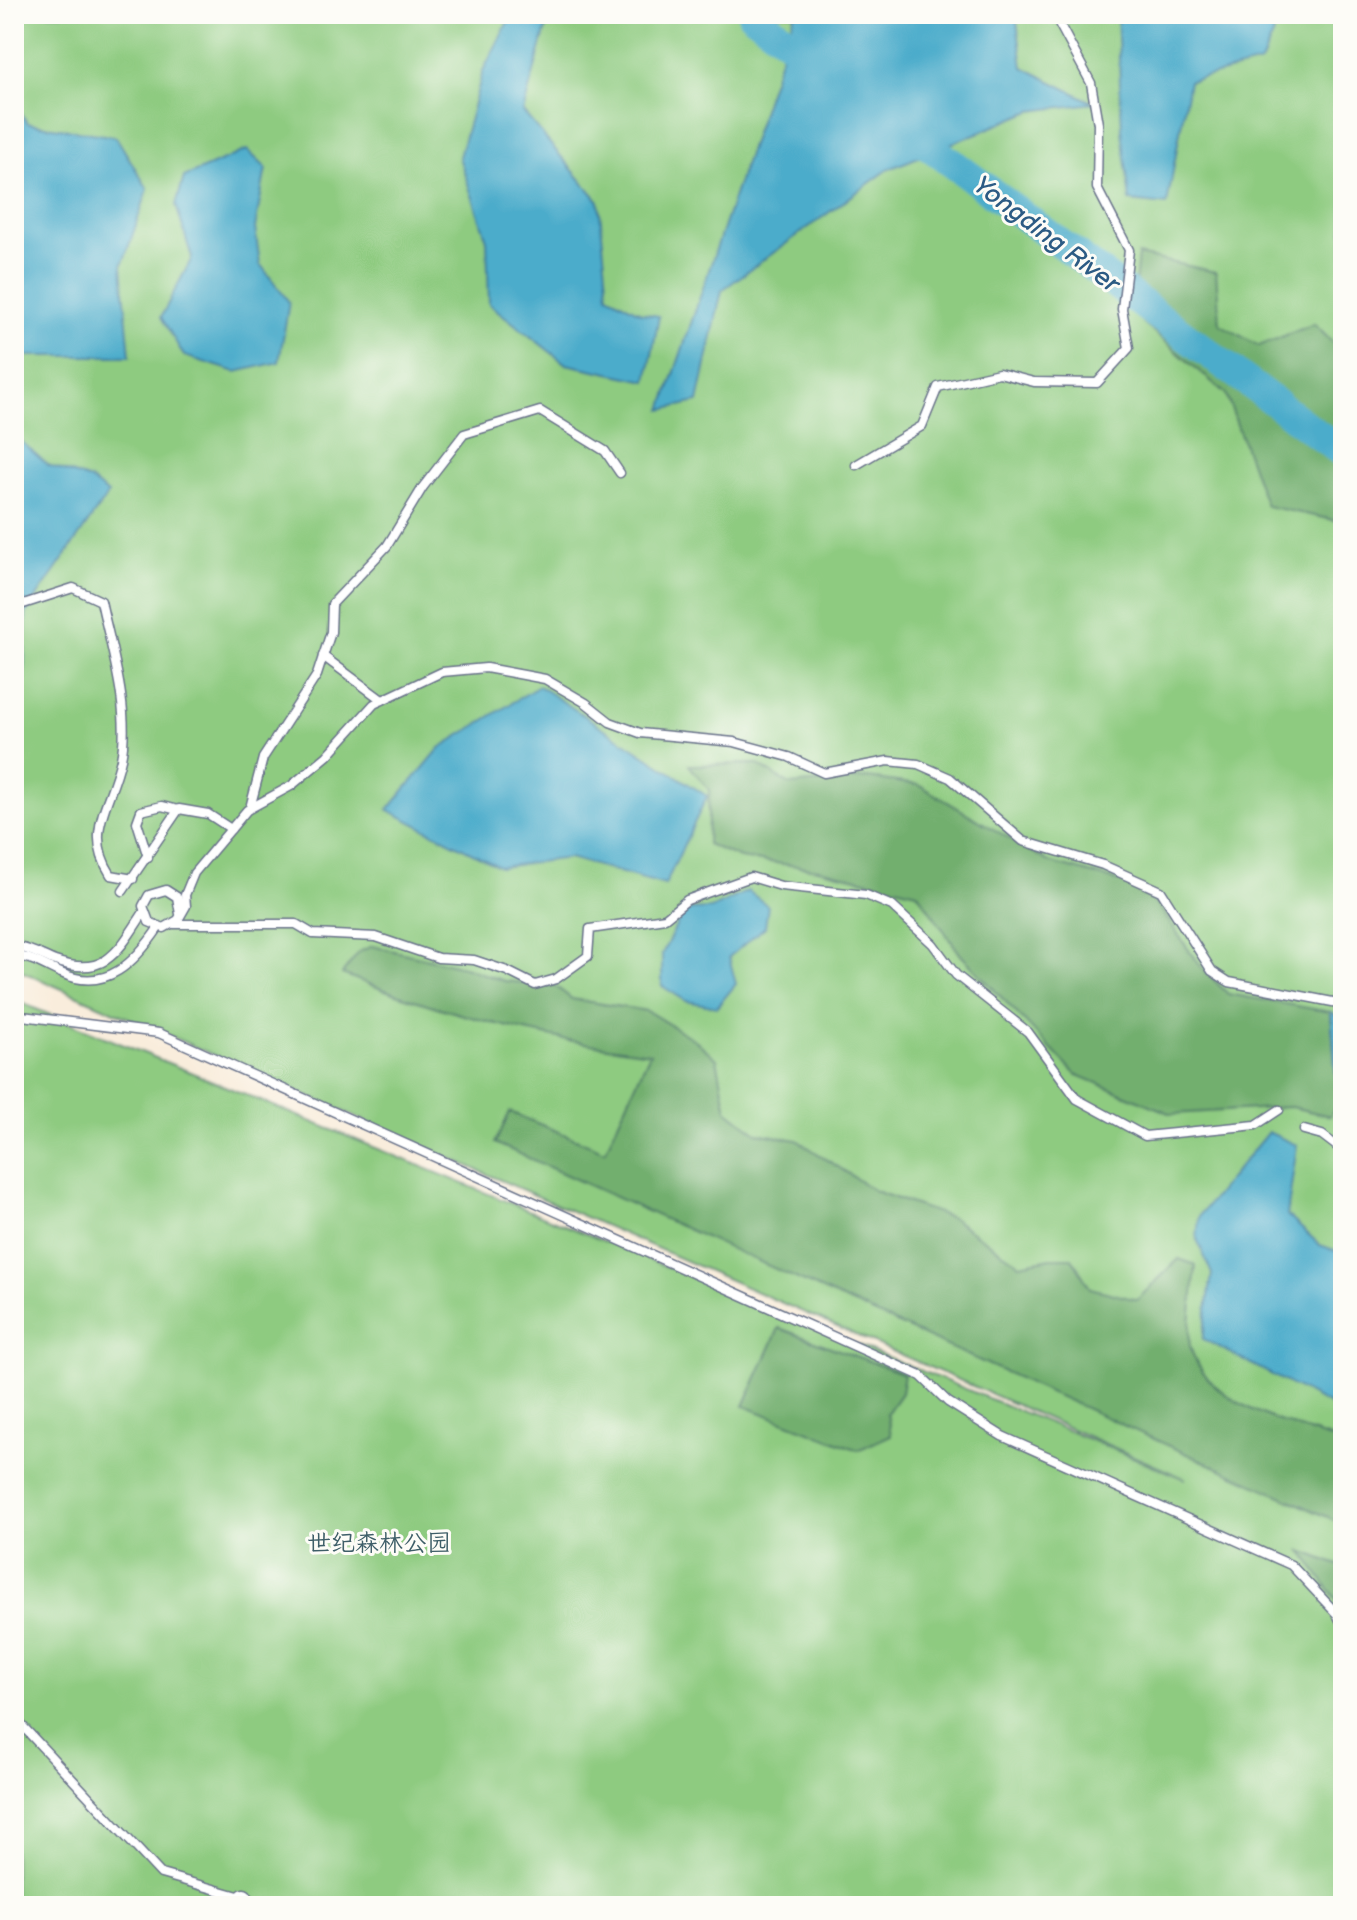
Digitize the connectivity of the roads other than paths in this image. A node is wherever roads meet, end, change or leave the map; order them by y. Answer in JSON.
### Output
{"nodes":[{"id":1,"x":1054,"y":14,"type":"edge"},
{"id":2,"x":856,"y":465,"type":"dead end"},
{"id":3,"x":620,"y":473,"type":"dead end"},
{"id":4,"x":14,"y":607,"type":"edge"},
{"id":5,"x":323,"y":656,"type":"junction"},
{"id":6,"x":382,"y":700,"type":"junction"},
{"id":7,"x":250,"y":808,"type":"junction"},
{"id":8,"x":178,"y":810,"type":"junction"},
{"id":9,"x":231,"y":829,"type":"junction"},
{"id":10,"x":148,"y":857,"type":"junction"},
{"id":11,"x":133,"y":879,"type":"junction"},
{"id":12,"x":123,"y":891,"type":"dead end"},
{"id":13,"x":144,"y":912,"type":"junction"},
{"id":14,"x":180,"y":914,"type":"junction"},
{"id":15,"x":173,"y":924,"type":"junction"},
{"id":16,"x":159,"y":927,"type":"junction"},
{"id":17,"x":14,"y":946,"type":"edge"},
{"id":18,"x":14,"y":956,"type":"edge"},
{"id":19,"x":1343,"y":1004,"type":"edge"},
{"id":20,"x":14,"y":1015,"type":"edge"},
{"id":21,"x":1279,"y":1110,"type":"dead end"},
{"id":22,"x":1304,"y":1130,"type":"dead end"},
{"id":23,"x":1343,"y":1151,"type":"edge"},
{"id":24,"x":1343,"y":1626,"type":"edge"},
{"id":25,"x":14,"y":1717,"type":"edge"},
{"id":26,"x":240,"y":1902,"type":"edge"},
{"id":27,"x":273,"y":1906,"type":"edge"}],
"edges":[{"from":1,"to":2,"type":"lane"},
{"from":3,"to":5,"type":"lane"},
{"from":4,"to":11,"type":"lane"},
{"from":5,"to":6,"type":"lane"},
{"from":5,"to":7,"type":"lane"},
{"from":6,"to":7,"type":"lane"},
{"from":6,"to":19,"type":"lane"},
{"from":7,"to":9,"type":"lane"},
{"from":8,"to":9,"type":"lane"},
{"from":8,"to":10,"type":"lane"},
{"from":8,"to":10,"type":"lane"},
{"from":9,"to":14,"type":"lane"},
{"from":10,"to":11,"type":"lane"},
{"from":11,"to":12,"type":"lane"},
{"from":13,"to":14,"type":"lane"},
{"from":13,"to":16,"type":"lane"},
{"from":13,"to":17,"type":"lane"},
{"from":14,"to":15,"type":"lane"},
{"from":15,"to":16,"type":"lane"},
{"from":15,"to":21,"type":"lane"},
{"from":16,"to":18,"type":"lane"},
{"from":20,"to":24,"type":"lane"},
{"from":22,"to":23,"type":"lane"},
{"from":25,"to":26,"type":"lane"},
{"from":26,"to":27,"type":"lane"}]}
